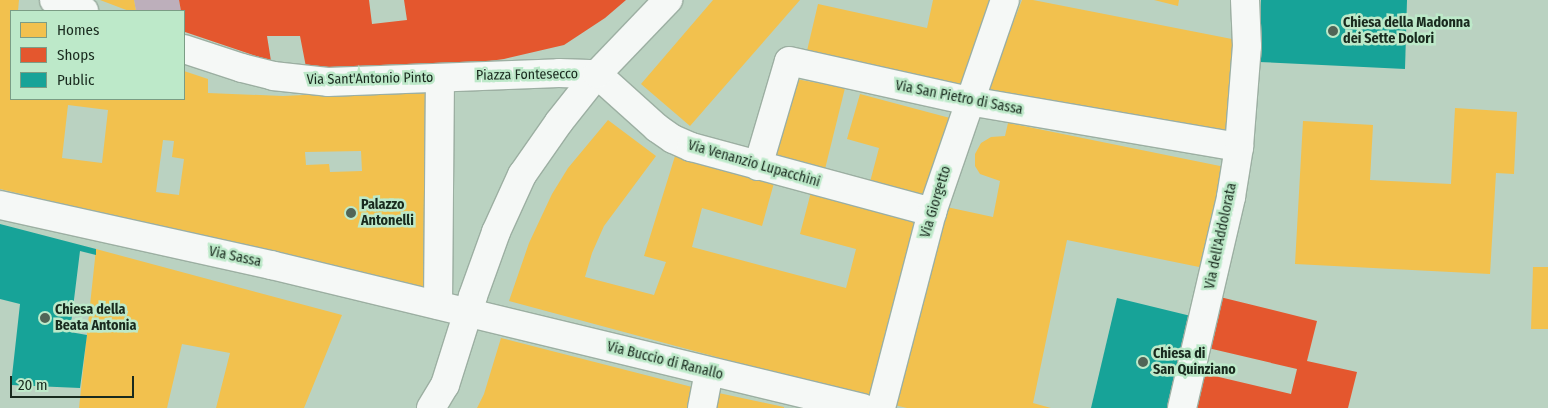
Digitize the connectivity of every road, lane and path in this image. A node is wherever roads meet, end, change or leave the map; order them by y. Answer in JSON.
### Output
{"nodes":[{"id":1,"x":54,"y":0,"type":"edge"},
{"id":2,"x":668,"y":0,"type":"edge"},
{"id":3,"x":1005,"y":0,"type":"edge"},
{"id":4,"x":1245,"y":0,"type":"edge"},
{"id":5,"x":81,"y":10,"type":"edge"},
{"id":6,"x":185,"y":48,"type":"edge"},
{"id":7,"x":597,"y":74,"type":"junction"},
{"id":8,"x":440,"y":78,"type":"junction"},
{"id":9,"x":969,"y":102,"type":"junction"},
{"id":10,"x":1239,"y":147,"type":"junction"},
{"id":11,"x":758,"y":166,"type":"junction"},
{"id":12,"x":0,"y":205,"type":"edge"},
{"id":13,"x":932,"y":212,"type":"junction"},
{"id":14,"x":438,"y":305,"type":"junction"},
{"id":15,"x":468,"y":312,"type":"junction"},
{"id":16,"x":709,"y":372,"type":"junction"},
{"id":17,"x":853,"y":407,"type":"edge"},
{"id":18,"x":431,"y":408,"type":"edge"},
{"id":19,"x":702,"y":408,"type":"edge"},
{"id":20,"x":881,"y":408,"type":"edge"},
{"id":21,"x":1182,"y":408,"type":"edge"}],
"edges":[{"from":1,"to":5,"type":"street"},
{"from":2,"to":7,"type":"street"},
{"from":3,"to":9,"type":"street","name":"Via Giorgetto"},
{"from":4,"to":10,"type":"street","name":"Via dell'Addolorata"},
{"from":6,"to":8,"type":"street","name":"Via Sant'Antonio Pinto"},
{"from":7,"to":8,"type":"street","name":"Piazza Fontesecco"},
{"from":7,"to":11,"type":"street","name":"Via Venanzio Lupacchini"},
{"from":7,"to":15,"type":"street","name":"Piazza Fontesecco"},
{"from":8,"to":14,"type":"street"},
{"from":9,"to":10,"type":"street","name":"Via San Pietro di Sassa"},
{"from":9,"to":11,"type":"street","name":"Via San Pietro di Sassa"},
{"from":9,"to":13,"type":"street","name":"Via Giorgetto"},
{"from":10,"to":21,"type":"street","name":"Via dell'Addolorata"},
{"from":11,"to":13,"type":"street","name":"Via Venanzio Lupacchini"},
{"from":12,"to":14,"type":"street","name":"Via Sassa"},
{"from":13,"to":20,"type":"street","name":"Via Giorgetto"},
{"from":14,"to":15,"type":"street","name":"Via Sassa"},
{"from":15,"to":16,"type":"street","name":"Via Buccio di Ranallo"},
{"from":15,"to":18,"type":"street","name":"Piazza Fontesecco"},
{"from":16,"to":17,"type":"street","name":"Via Buccio di Ranallo"},
{"from":16,"to":19,"type":"street"}]}
